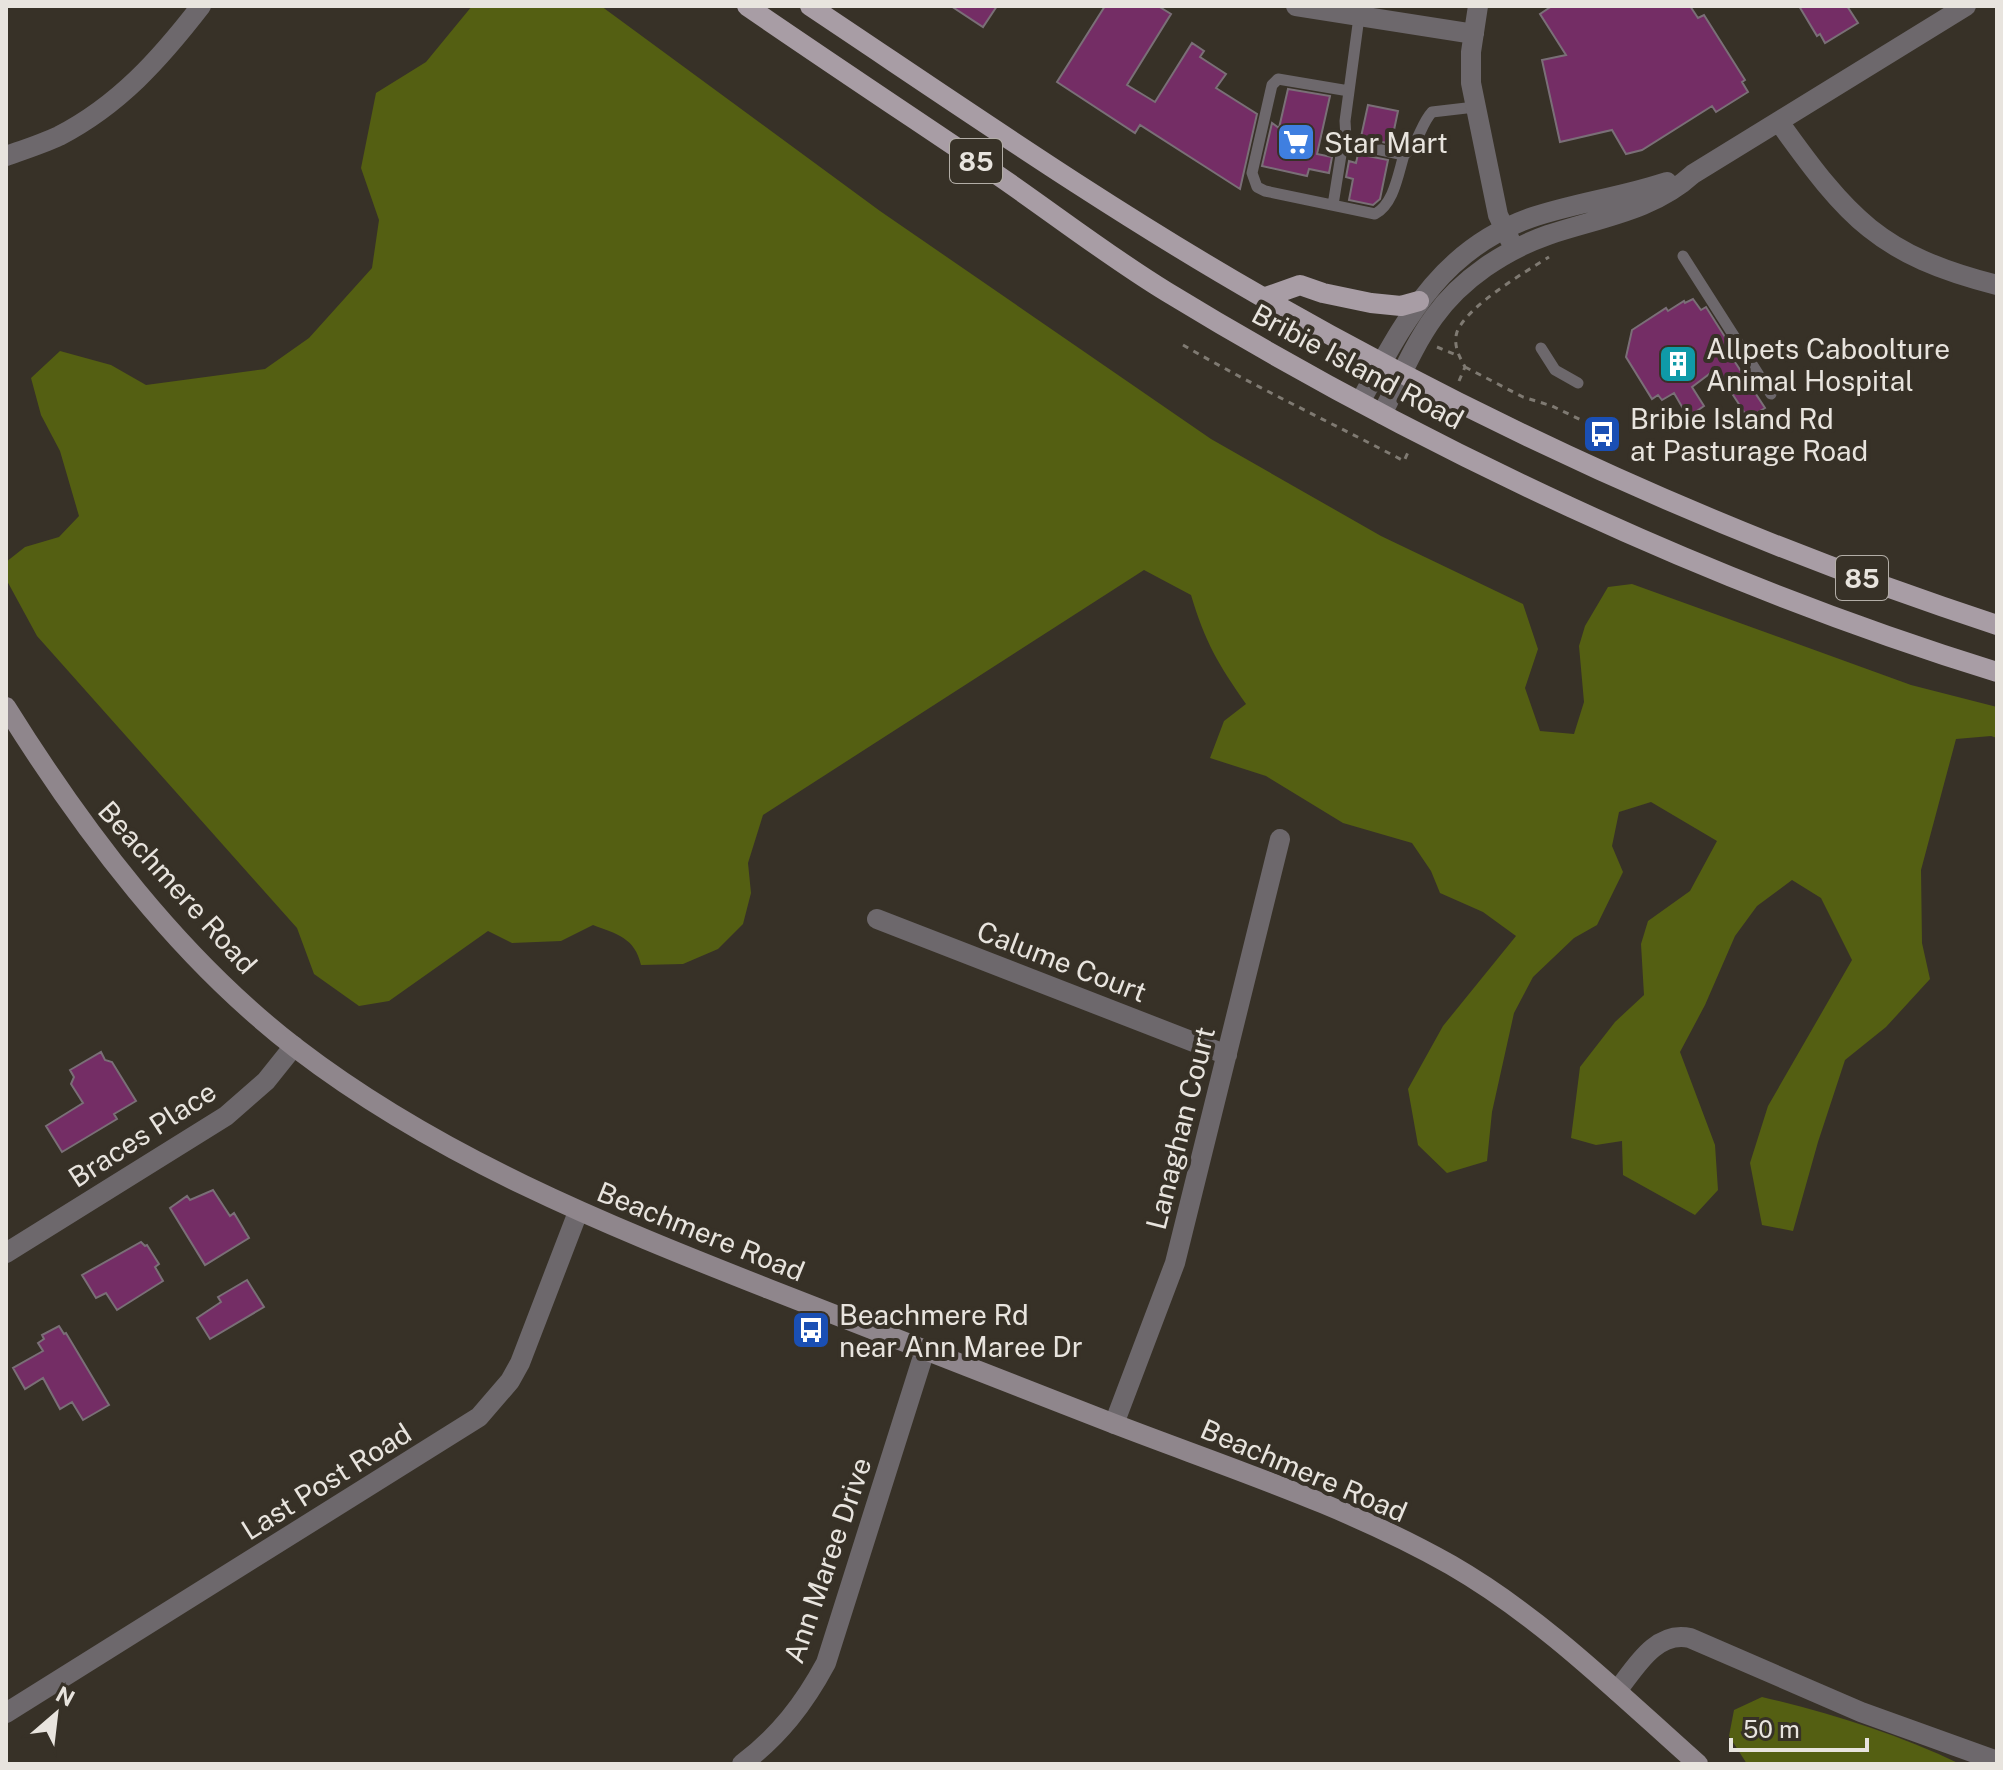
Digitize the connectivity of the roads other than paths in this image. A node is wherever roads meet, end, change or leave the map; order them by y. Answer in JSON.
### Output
{"nodes":[{"id":1,"x":201,"y":6,"type":"edge"},
{"id":2,"x":747,"y":6,"type":"edge"},
{"id":3,"x":810,"y":6,"type":"edge"},
{"id":4,"x":1296,"y":6,"type":"edge"},
{"id":5,"x":1478,"y":6,"type":"edge"},
{"id":6,"x":1966,"y":6,"type":"edge"},
{"id":7,"x":1359,"y":17,"type":"junction"},
{"id":8,"x":1474,"y":34,"type":"junction"},
{"id":9,"x":1349,"y":91,"type":"junction"},
{"id":10,"x":1475,"y":107,"type":"junction"},
{"id":11,"x":1779,"y":122,"type":"junction"},
{"id":12,"x":1353,"y":144,"type":"junction"},
{"id":13,"x":1404,"y":155,"type":"junction"},
{"id":14,"x":6,"y":156,"type":"edge"},
{"id":15,"x":1693,"y":174,"type":"junction"},
{"id":16,"x":1333,"y":205,"type":"junction"},
{"id":17,"x":1505,"y":229,"type":"junction"},
{"id":18,"x":1515,"y":250,"type":"junction"},
{"id":19,"x":1683,"y":256,"type":"dead end"},
{"id":20,"x":1997,"y":285,"type":"edge"},
{"id":21,"x":1263,"y":298,"type":"junction"},
{"id":22,"x":1419,"y":301,"type":"junction"},
{"id":23,"x":1541,"y":348,"type":"dead end"},
{"id":24,"x":1382,"y":363,"type":"junction"},
{"id":25,"x":1403,"y":374,"type":"junction"},
{"id":26,"x":1578,"y":383,"type":"dead end"},
{"id":27,"x":1771,"y":394,"type":"dead end"},
{"id":28,"x":1360,"y":402,"type":"junction"},
{"id":29,"x":1382,"y":414,"type":"junction"},
{"id":30,"x":1997,"y":625,"type":"edge"},
{"id":31,"x":1997,"y":672,"type":"edge"},
{"id":32,"x":6,"y":707,"type":"edge"},
{"id":33,"x":1280,"y":839,"type":"dead end"},
{"id":34,"x":877,"y":919,"type":"dead end"},
{"id":35,"x":294,"y":1046,"type":"junction"},
{"id":36,"x":1227,"y":1055,"type":"junction"},
{"id":37,"x":578,"y":1212,"type":"junction"},
{"id":38,"x":6,"y":1253,"type":"edge"},
{"id":39,"x":925,"y":1350,"type":"junction"},
{"id":40,"x":1114,"y":1424,"type":"junction"},
{"id":41,"x":1617,"y":1691,"type":"junction"},
{"id":42,"x":6,"y":1713,"type":"edge"},
{"id":43,"x":1997,"y":1761,"type":"edge"},
{"id":44,"x":742,"y":1764,"type":"edge"},
{"id":45,"x":1698,"y":1764,"type":"edge"}],
"edges":[{"from":1,"to":14,"type":"street"},
{"from":2,"to":28,"type":"main road","name":"Bribie Island Road","number":"85"},
{"from":3,"to":21,"type":"main road","name":"Bribie Island Road","number":"85"},
{"from":4,"to":7,"type":"street"},
{"from":5,"to":8,"type":"street"},
{"from":6,"to":11,"type":"street"},
{"from":7,"to":8,"type":"street"},
{"from":7,"to":9,"type":"lane"},
{"from":8,"to":10,"type":"street"},
{"from":9,"to":12,"type":"lane"},
{"from":9,"to":16,"type":"lane"},
{"from":10,"to":13,"type":"lane"},
{"from":10,"to":17,"type":"street"},
{"from":11,"to":15,"type":"street"},
{"from":11,"to":20,"type":"street"},
{"from":12,"to":13,"type":"lane"},
{"from":12,"to":16,"type":"lane"},
{"from":13,"to":16,"type":"lane"},
{"from":15,"to":17,"type":"street"},
{"from":15,"to":18,"type":"street"},
{"from":17,"to":18,"type":"street"},
{"from":17,"to":22,"type":"street"},
{"from":18,"to":25,"type":"street"},
{"from":19,"to":27,"type":"lane"},
{"from":21,"to":22,"type":"main road"},
{"from":21,"to":24,"type":"main road","name":"Bribie Island Road","number":"85"},
{"from":22,"to":24,"type":"street"},
{"from":23,"to":26,"type":"lane"},
{"from":24,"to":25,"type":"main road","name":"Bribie Island Road","number":"85"},
{"from":24,"to":28,"type":"street"},
{"from":25,"to":29,"type":"street"},
{"from":25,"to":30,"type":"main road","name":"Bribie Island Road","number":"85"},
{"from":28,"to":29,"type":"main road","name":"Bribie Island Road","number":"85"},
{"from":29,"to":31,"type":"main road","name":"Bribie Island Road","number":"85"},
{"from":32,"to":35,"type":"main road","name":"Beachmere Road"},
{"from":33,"to":36,"type":"street","name":"Lanaghan Court"},
{"from":34,"to":36,"type":"street","name":"Calume Court"},
{"from":35,"to":37,"type":"main road","name":"Beachmere Road"},
{"from":35,"to":38,"type":"street","name":"Braces Place"},
{"from":36,"to":40,"type":"street","name":"Lanaghan Court"},
{"from":37,"to":39,"type":"main road","name":"Beachmere Road"},
{"from":37,"to":42,"type":"street","name":"Last Post Road"},
{"from":39,"to":40,"type":"main road","name":"Beachmere Road"},
{"from":39,"to":44,"type":"street","name":"Ann Maree Drive"},
{"from":40,"to":41,"type":"main road","name":"Beachmere Road"},
{"from":41,"to":43,"type":"street"},
{"from":41,"to":45,"type":"main road","name":"Beachmere Road"}]}
